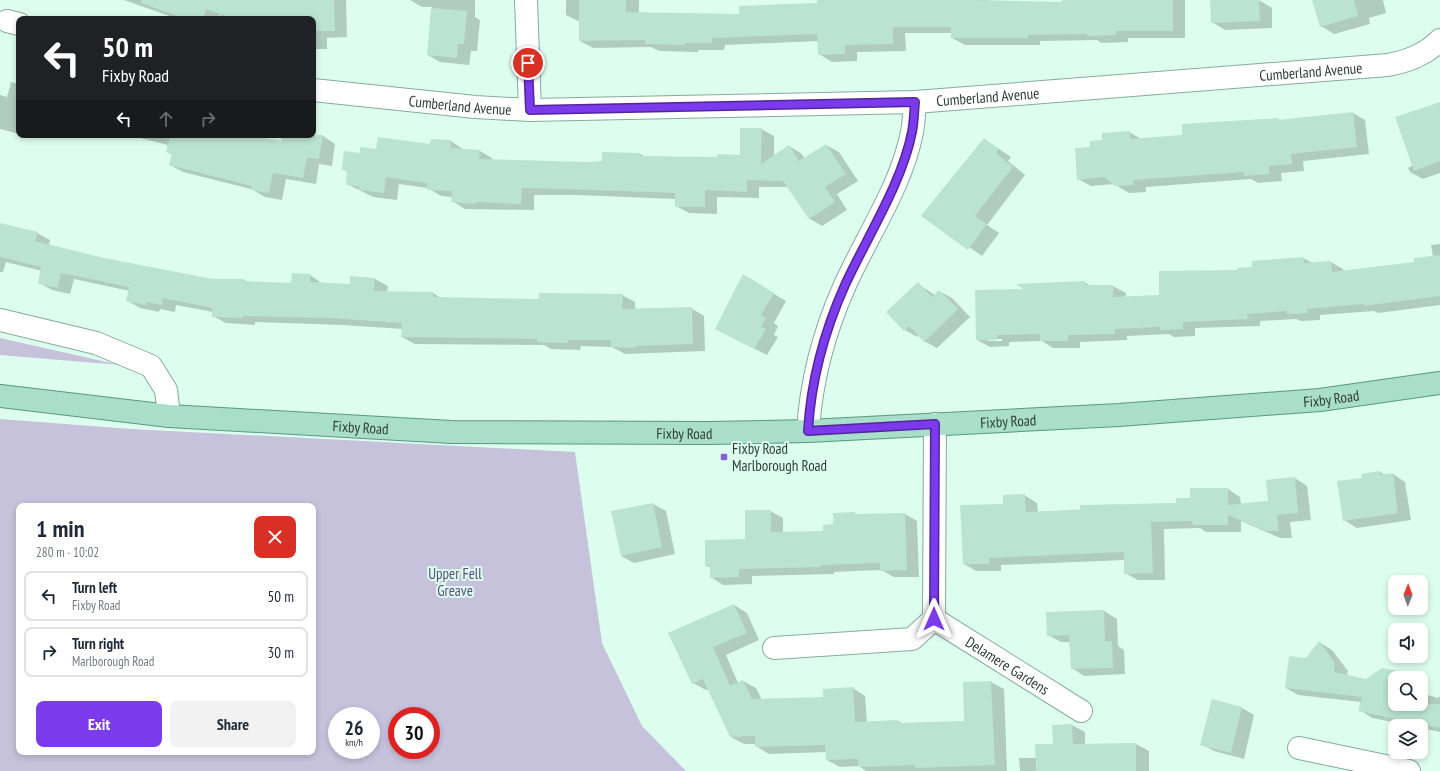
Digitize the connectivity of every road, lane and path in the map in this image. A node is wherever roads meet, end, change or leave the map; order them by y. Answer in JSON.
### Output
{"nodes":[{"id":1,"x":526,"y":0,"type":"edge"},
{"id":2,"x":1440,"y":40,"type":"edge"},
{"id":3,"x":316,"y":90,"type":"edge"},
{"id":4,"x":915,"y":102,"type":"junction"},
{"id":5,"x":530,"y":110,"type":"junction"},
{"id":6,"x":0,"y":320,"type":"edge"},
{"id":7,"x":1440,"y":383,"type":"edge"},
{"id":8,"x":0,"y":396,"type":"edge"},
{"id":9,"x":169,"y":416,"type":"junction"},
{"id":10,"x":935,"y":424,"type":"junction"},
{"id":11,"x":808,"y":431,"type":"junction"},
{"id":12,"x":934,"y":619,"type":"junction"},
{"id":13,"x":774,"y":648,"type":"dead end"},
{"id":14,"x":1081,"y":711,"type":"dead end"},
{"id":15,"x":1299,"y":748,"type":"dead end"},
{"id":16,"x":1409,"y":771,"type":"edge"}],
"edges":[{"from":1,"to":5,"type":"street"},
{"from":2,"to":4,"type":"street","name":"Cumberland Avenue"},
{"from":3,"to":5,"type":"street","name":"Cumberland Avenue"},
{"from":4,"to":5,"type":"street","name":"Cumberland Avenue"},
{"from":4,"to":11,"type":"street"},
{"from":6,"to":9,"type":"street"},
{"from":7,"to":10,"type":"main road","name":"Fixby Road"},
{"from":8,"to":9,"type":"main road","name":"Fixby Road"},
{"from":9,"to":11,"type":"main road","name":"Fixby Road"},
{"from":10,"to":11,"type":"main road","name":"Fixby Road"},
{"from":10,"to":12,"type":"street"},
{"from":12,"to":13,"type":"street"},
{"from":12,"to":14,"type":"street","name":"Delamere Gardens"},
{"from":15,"to":16,"type":"street"}]}
